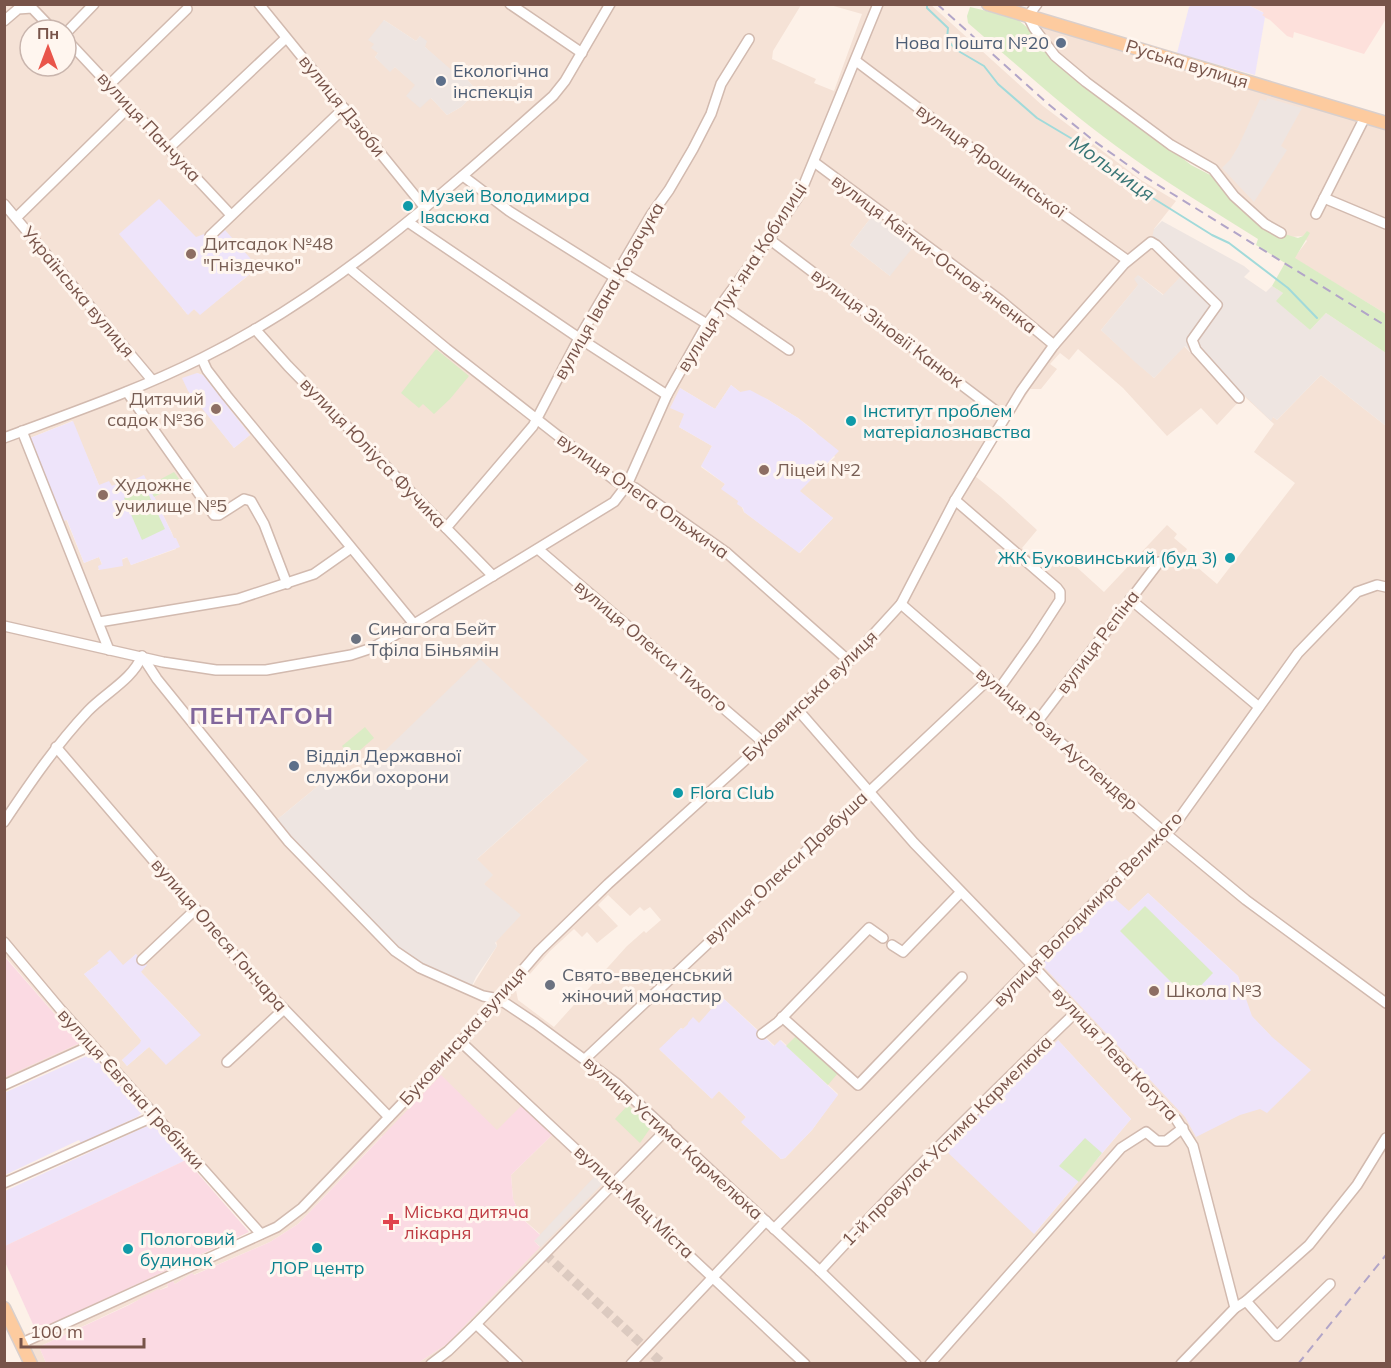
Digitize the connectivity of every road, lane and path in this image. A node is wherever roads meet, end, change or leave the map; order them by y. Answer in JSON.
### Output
{"nodes":[{"id":1,"x":94,"y":4,"type":"edge"},
{"id":2,"x":260,"y":4,"type":"edge"},
{"id":3,"x":510,"y":4,"type":"edge"},
{"id":4,"x":610,"y":4,"type":"edge"},
{"id":5,"x":878,"y":4,"type":"edge"},
{"id":6,"x":988,"y":4,"type":"edge"},
{"id":7,"x":1037,"y":4,"type":"edge"},
{"id":8,"x":188,"y":9,"type":"dead end"},
{"id":9,"x":1028,"y":16,"type":"junction"},
{"id":10,"x":42,"y":18,"type":"edge"},
{"id":11,"x":4,"y":21,"type":"edge"},
{"id":12,"x":78,"y":21,"type":"edge"},
{"id":13,"x":286,"y":38,"type":"junction"},
{"id":14,"x":749,"y":39,"type":"dead end"},
{"id":15,"x":78,"y":52,"type":"edge"},
{"id":16,"x":582,"y":52,"type":"junction"},
{"id":17,"x":856,"y":61,"type":"junction"},
{"id":18,"x":109,"y":85,"type":"junction"},
{"id":19,"x":129,"y":107,"type":"junction"},
{"id":20,"x":344,"y":108,"type":"junction"},
{"id":21,"x":1365,"y":117,"type":"junction"},
{"id":22,"x":1386,"y":123,"type":"edge"},
{"id":23,"x":169,"y":148,"type":"junction"},
{"id":24,"x":814,"y":162,"type":"junction"},
{"id":25,"x":462,"y":176,"type":"junction"},
{"id":26,"x":1324,"y":198,"type":"junction"},
{"id":27,"x":5,"y":205,"type":"edge"},
{"id":28,"x":425,"y":208,"type":"junction"},
{"id":29,"x":1316,"y":214,"type":"dead end"},
{"id":30,"x":231,"y":215,"type":"junction"},
{"id":31,"x":16,"y":218,"type":"junction"},
{"id":32,"x":408,"y":222,"type":"junction"},
{"id":33,"x":1386,"y":224,"type":"edge"},
{"id":34,"x":1281,"y":233,"type":"dead end"},
{"id":35,"x":210,"y":236,"type":"dead end"},
{"id":36,"x":769,"y":239,"type":"junction"},
{"id":37,"x":1127,"y":260,"type":"junction"},
{"id":38,"x":349,"y":268,"type":"junction"},
{"id":39,"x":617,"y":274,"type":"junction"},
{"id":40,"x":722,"y":304,"type":"junction"},
{"id":41,"x":707,"y":324,"type":"junction"},
{"id":42,"x":255,"y":329,"type":"junction"},
{"id":43,"x":579,"y":338,"type":"junction"},
{"id":44,"x":1054,"y":345,"type":"junction"},
{"id":45,"x":789,"y":350,"type":"dead end"},
{"id":46,"x":202,"y":358,"type":"junction"},
{"id":47,"x":152,"y":380,"type":"junction"},
{"id":48,"x":127,"y":392,"type":"junction"},
{"id":49,"x":667,"y":395,"type":"junction"},
{"id":50,"x":1239,"y":398,"type":"dead end"},
{"id":51,"x":1004,"y":417,"type":"junction"},
{"id":52,"x":536,"y":420,"type":"junction"},
{"id":53,"x":22,"y":431,"type":"junction"},
{"id":54,"x":4,"y":438,"type":"edge"},
{"id":55,"x":627,"y":485,"type":"junction"},
{"id":56,"x":955,"y":500,"type":"junction"},
{"id":57,"x":446,"y":528,"type":"junction"},
{"id":58,"x":351,"y":548,"type":"junction"},
{"id":59,"x":538,"y":549,"type":"junction"},
{"id":60,"x":1159,"y":562,"type":"dead end"},
{"id":61,"x":493,"y":576,"type":"junction"},
{"id":62,"x":287,"y":584,"type":"junction"},
{"id":63,"x":1386,"y":587,"type":"edge"},
{"id":64,"x":1130,"y":599,"type":"junction"},
{"id":65,"x":901,"y":604,"type":"junction"},
{"id":66,"x":99,"y":622,"type":"junction"},
{"id":67,"x":414,"y":624,"type":"junction"},
{"id":68,"x":4,"y":626,"type":"edge"},
{"id":69,"x":110,"y":650,"type":"junction"},
{"id":70,"x":142,"y":656,"type":"junction"},
{"id":71,"x":849,"y":661,"type":"junction"},
{"id":72,"x":989,"y":679,"type":"junction"},
{"id":73,"x":999,"y":688,"type":"junction"},
{"id":74,"x":1259,"y":707,"type":"junction"},
{"id":75,"x":798,"y":710,"type":"junction"},
{"id":76,"x":1037,"y":723,"type":"junction"},
{"id":77,"x":764,"y":743,"type":"junction"},
{"id":78,"x":56,"y":747,"type":"junction"},
{"id":79,"x":868,"y":791,"type":"junction"},
{"id":80,"x":4,"y":822,"type":"edge"},
{"id":81,"x":1165,"y":833,"type":"junction"},
{"id":82,"x":960,"y":892,"type":"junction"},
{"id":83,"x":196,"y":909,"type":"junction"},
{"id":84,"x":883,"y":938,"type":"dead end"},
{"id":85,"x":4,"y":942,"type":"edge"},
{"id":86,"x":892,"y":945,"type":"dead end"},
{"id":87,"x":142,"y":960,"type":"dead end"},
{"id":88,"x":1033,"y":966,"type":"junction"},
{"id":89,"x":962,"y":977,"type":"dead end"},
{"id":90,"x":499,"y":999,"type":"junction"},
{"id":91,"x":1386,"y":1004,"type":"edge"},
{"id":92,"x":284,"y":1009,"type":"junction"},
{"id":93,"x":1075,"y":1013,"type":"junction"},
{"id":94,"x":782,"y":1017,"type":"junction"},
{"id":95,"x":762,"y":1034,"type":"dead end"},
{"id":96,"x":461,"y":1042,"type":"junction"},
{"id":97,"x":92,"y":1045,"type":"junction"},
{"id":98,"x":585,"y":1059,"type":"junction"},
{"id":99,"x":227,"y":1062,"type":"dead end"},
{"id":100,"x":4,"y":1085,"type":"edge"},
{"id":101,"x":155,"y":1116,"type":"junction"},
{"id":102,"x":389,"y":1117,"type":"junction"},
{"id":103,"x":1183,"y":1128,"type":"junction"},
{"id":104,"x":667,"y":1129,"type":"junction"},
{"id":105,"x":1386,"y":1138,"type":"edge"},
{"id":106,"x":4,"y":1183,"type":"edge"},
{"id":107,"x":614,"y":1183,"type":"junction"},
{"id":108,"x":766,"y":1221,"type":"junction"},
{"id":109,"x":774,"y":1229,"type":"junction"},
{"id":110,"x":261,"y":1234,"type":"junction"},
{"id":111,"x":820,"y":1270,"type":"junction"},
{"id":112,"x":713,"y":1276,"type":"junction"},
{"id":113,"x":1330,"y":1284,"type":"dead end"},
{"id":114,"x":1246,"y":1301,"type":"junction"},
{"id":115,"x":4,"y":1308,"type":"edge"},
{"id":116,"x":1235,"y":1308,"type":"junction"},
{"id":117,"x":476,"y":1324,"type":"junction"},
{"id":118,"x":22,"y":1343,"type":"junction"},
{"id":119,"x":31,"y":1364,"type":"edge"},
{"id":120,"x":431,"y":1364,"type":"edge"},
{"id":121,"x":518,"y":1364,"type":"edge"},
{"id":122,"x":631,"y":1364,"type":"edge"},
{"id":123,"x":805,"y":1364,"type":"edge"},
{"id":124,"x":916,"y":1364,"type":"edge"},
{"id":125,"x":930,"y":1364,"type":"edge"},
{"id":126,"x":1181,"y":1364,"type":"edge"}],
"edges":[{"from":1,"to":12,"type":"street"},
{"from":2,"to":13,"type":"street","name":"вулиця Дзюби"},
{"from":3,"to":16,"type":"street"},
{"from":4,"to":16,"type":"street"},
{"from":5,"to":17,"type":"street","name":"вулиця Лукʼяна Кобилиці"},
{"from":6,"to":9,"type":"main road","name":"Руська вулиця"},
{"from":7,"to":9,"type":"street"},
{"from":8,"to":18,"type":"street"},
{"from":9,"to":21,"type":"main road","name":"Руська вулиця"},
{"from":9,"to":34,"type":"street"},
{"from":10,"to":11,"type":"street"},
{"from":13,"to":20,"type":"street","name":"вулиця Дзюби"},
{"from":13,"to":23,"type":"street"},
{"from":14,"to":39,"type":"street","name":"вулиця Івана Козачука"},
{"from":15,"to":18,"type":"street","name":"вулиця Панчука"},
{"from":16,"to":25,"type":"street"},
{"from":17,"to":24,"type":"street","name":"вулиця Лукʼяна Кобилиці"},
{"from":17,"to":37,"type":"street","name":"вулиця Ярошинської"},
{"from":18,"to":19,"type":"street","name":"вулиця Панчука"},
{"from":19,"to":23,"type":"street","name":"вулиця Панчука"},
{"from":19,"to":31,"type":"street"},
{"from":20,"to":28,"type":"street","name":"вулиця Дзюби"},
{"from":20,"to":30,"type":"street"},
{"from":21,"to":22,"type":"main road","name":"Руська вулиця"},
{"from":21,"to":26,"type":"street"},
{"from":23,"to":30,"type":"street","name":"вулиця Панчука"},
{"from":24,"to":36,"type":"street","name":"вулиця Лукʼяна Кобилиці"},
{"from":24,"to":44,"type":"street","name":"вулиця Квітки-Основʼяненка"},
{"from":25,"to":28,"type":"street"},
{"from":25,"to":39,"type":"street"},
{"from":26,"to":29,"type":"street"},
{"from":26,"to":33,"type":"street"},
{"from":27,"to":31,"type":"street","name":"Українська вулиця"},
{"from":28,"to":32,"type":"street"},
{"from":30,"to":35,"type":"street"},
{"from":31,"to":47,"type":"street","name":"Українська вулиця"},
{"from":32,"to":38,"type":"street"},
{"from":32,"to":43,"type":"street"},
{"from":36,"to":40,"type":"street","name":"вулиця Лукʼяна Кобилиці"},
{"from":36,"to":51,"type":"street","name":"вулиця Зіновії Канюк"},
{"from":37,"to":44,"type":"street","name":"Буковинська вулиця"},
{"from":37,"to":50,"type":"street","name":"Буковинська вулиця"},
{"from":38,"to":42,"type":"street"},
{"from":38,"to":52,"type":"street","name":"вулиця Олега Ольжича"},
{"from":39,"to":41,"type":"street"},
{"from":39,"to":43,"type":"street","name":"вулиця Івана Козачука"},
{"from":40,"to":41,"type":"street","name":"вулиця Лукʼяна Кобилиці"},
{"from":40,"to":45,"type":"street"},
{"from":41,"to":49,"type":"street","name":"вулиця Лукʼяна Кобилиці"},
{"from":42,"to":46,"type":"street"},
{"from":42,"to":57,"type":"street","name":"вулиця Юліуса Фучика"},
{"from":43,"to":49,"type":"street"},
{"from":43,"to":52,"type":"street","name":"вулиця Івана Козачука"},
{"from":44,"to":51,"type":"street","name":"Буковинська вулиця"},
{"from":46,"to":47,"type":"street"},
{"from":46,"to":58,"type":"street"},
{"from":47,"to":48,"type":"street"},
{"from":48,"to":53,"type":"street"},
{"from":48,"to":62,"type":"street"},
{"from":49,"to":55,"type":"street","name":"вулиця Лукʼяна Кобилиці"},
{"from":51,"to":56,"type":"street","name":"Буковинська вулиця"},
{"from":52,"to":55,"type":"street","name":"вулиця Олега Ольжича"},
{"from":52,"to":57,"type":"street","name":"вулиця Івана Козачука"},
{"from":53,"to":54,"type":"street"},
{"from":53,"to":66,"type":"street"},
{"from":55,"to":59,"type":"street","name":"вулиця Лукʼяна Кобилиці"},
{"from":55,"to":71,"type":"street","name":"вулиця Олега Ольжича"},
{"from":56,"to":65,"type":"street","name":"Буковинська вулиця"},
{"from":56,"to":73,"type":"street"},
{"from":57,"to":61,"type":"street","name":"вулиця Юліуса Фучика"},
{"from":58,"to":62,"type":"street"},
{"from":58,"to":67,"type":"street"},
{"from":59,"to":61,"type":"street","name":"вулиця Лукʼяна Кобилиці"},
{"from":59,"to":77,"type":"street","name":"вулиця Олекси Тихого"},
{"from":60,"to":64,"type":"street","name":"вулиця Рєпіна"},
{"from":61,"to":67,"type":"street","name":"вулиця Лукʼяна Кобилиці"},
{"from":62,"to":66,"type":"street"},
{"from":63,"to":74,"type":"street","name":"вулиця Володимира Великого"},
{"from":64,"to":74,"type":"street"},
{"from":64,"to":76,"type":"street","name":"вулиця Рєпіна"},
{"from":65,"to":71,"type":"street","name":"Буковинська вулиця"},
{"from":65,"to":72,"type":"street","name":"вулиця Рози Ауслендер"},
{"from":66,"to":69,"type":"street"},
{"from":67,"to":70,"type":"street","name":"вулиця Лукʼяна Кобилиці"},
{"from":68,"to":69,"type":"street","name":"вулиця Лукʼяна Кобилиці"},
{"from":69,"to":70,"type":"street","name":"вулиця Лукʼяна Кобилиці"},
{"from":70,"to":78,"type":"street"},
{"from":70,"to":90,"type":"street","name":"вулиця Устима Кармелюка"},
{"from":71,"to":75,"type":"street","name":"Буковинська вулиця"},
{"from":72,"to":73,"type":"street","name":"вулиця Рози Ауслендер"},
{"from":72,"to":79,"type":"street","name":"вулиця Олекси Довбуша"},
{"from":73,"to":76,"type":"street","name":"вулиця Рози Ауслендер"},
{"from":74,"to":81,"type":"street","name":"вулиця Володимира Великого"},
{"from":75,"to":77,"type":"street","name":"Буковинська вулиця"},
{"from":75,"to":79,"type":"street","name":"вулиця Лева Когута"},
{"from":76,"to":81,"type":"street","name":"вулиця Рози Ауслендер"},
{"from":77,"to":90,"type":"street","name":"Буковинська вулиця"},
{"from":78,"to":80,"type":"street"},
{"from":78,"to":83,"type":"street","name":"вулиця Олеся Гончара"},
{"from":79,"to":82,"type":"street","name":"вулиця Лева Когута"},
{"from":79,"to":98,"type":"street","name":"вулиця Олекси Довбуша"},
{"from":81,"to":88,"type":"street","name":"вулиця Володимира Великого"},
{"from":81,"to":91,"type":"street","name":"вулиця Рози Ауслендер"},
{"from":82,"to":86,"type":"street"},
{"from":82,"to":88,"type":"street","name":"вулиця Лева Когута"},
{"from":83,"to":87,"type":"street"},
{"from":83,"to":92,"type":"street","name":"вулиця Олеся Гончара"},
{"from":84,"to":94,"type":"street"},
{"from":85,"to":97,"type":"street","name":"вулиця Євгена Гребінки"},
{"from":88,"to":93,"type":"street","name":"вулиця Лева Когута"},
{"from":88,"to":109,"type":"street","name":"вулиця Володимира Великого"},
{"from":89,"to":94,"type":"street"},
{"from":90,"to":96,"type":"street","name":"Буковинська вулиця"},
{"from":90,"to":98,"type":"street","name":"вулиця Устима Кармелюка"},
{"from":92,"to":99,"type":"street"},
{"from":92,"to":102,"type":"street","name":"вулиця Олеся Гончара"},
{"from":93,"to":103,"type":"street","name":"вулиця Лева Когута"},
{"from":93,"to":111,"type":"street","name":"1-й провулок Устима Кармелюка"},
{"from":94,"to":95,"type":"street"},
{"from":96,"to":102,"type":"street","name":"Буковинська вулиця"},
{"from":96,"to":107,"type":"street","name":"вулиця Мец Міста"},
{"from":97,"to":100,"type":"street"},
{"from":97,"to":101,"type":"street","name":"вулиця Євгена Гребінки"},
{"from":98,"to":104,"type":"street","name":"вулиця Устима Кармелюка"},
{"from":101,"to":106,"type":"street"},
{"from":101,"to":110,"type":"street","name":"вулиця Євгена Гребінки"},
{"from":102,"to":110,"type":"street","name":"Буковинська вулиця"},
{"from":103,"to":116,"type":"street","name":"вулиця Лева Когута"},
{"from":103,"to":125,"type":"street"},
{"from":104,"to":107,"type":"street"},
{"from":104,"to":108,"type":"street","name":"вулиця Устима Кармелюка"},
{"from":105,"to":114,"type":"street"},
{"from":107,"to":112,"type":"street","name":"вулиця Мец Міста"},
{"from":107,"to":117,"type":"street"},
{"from":108,"to":109,"type":"street","name":"вулиця Устима Кармелюка"},
{"from":108,"to":112,"type":"street"},
{"from":109,"to":111,"type":"street","name":"вулиця Устима Кармелюка"},
{"from":110,"to":118,"type":"street","name":"Буковинська вулиця"},
{"from":111,"to":124,"type":"street","name":"вулиця Устима Кармелюка"},
{"from":112,"to":122,"type":"street"},
{"from":112,"to":123,"type":"street","name":"вулиця Мец Міста"},
{"from":113,"to":114,"type":"street"},
{"from":114,"to":116,"type":"street"},
{"from":115,"to":118,"type":"main road"},
{"from":116,"to":126,"type":"street"},
{"from":117,"to":120,"type":"street"},
{"from":117,"to":121,"type":"street"},
{"from":118,"to":119,"type":"main road"}]}
